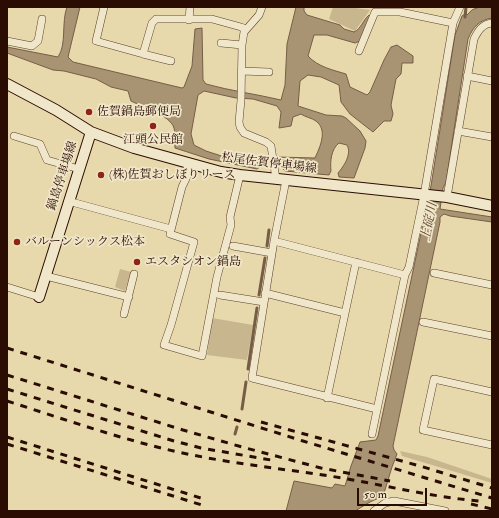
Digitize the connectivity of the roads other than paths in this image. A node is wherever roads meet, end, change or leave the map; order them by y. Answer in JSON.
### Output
{"nodes":[{"id":1,"x":104,"y":7,"type":"edge"},
{"id":2,"x":190,"y":7,"type":"edge"},
{"id":3,"x":262,"y":7,"type":"edge"},
{"id":4,"x":460,"y":7,"type":"edge"},
{"id":5,"x":42,"y":19,"type":"dead end"},
{"id":6,"x":189,"y":20,"type":"junction"},
{"id":7,"x":453,"y":23,"type":"junction"},
{"id":8,"x":492,"y":23,"type":"edge"},
{"id":9,"x":245,"y":29,"type":"junction"},
{"id":10,"x":7,"y":41,"type":"edge"},
{"id":11,"x":221,"y":43,"type":"dead end"},
{"id":12,"x":242,"y":45,"type":"junction"},
{"id":13,"x":359,"y":51,"type":"dead end"},
{"id":14,"x":143,"y":54,"type":"junction"},
{"id":15,"x":171,"y":61,"type":"dead end"},
{"id":16,"x":241,"y":71,"type":"junction"},
{"id":17,"x":269,"y":72,"type":"dead end"},
{"id":18,"x":468,"y":76,"type":"junction"},
{"id":19,"x":492,"y":81,"type":"edge"},
{"id":20,"x":7,"y":84,"type":"edge"},
{"id":21,"x":458,"y":131,"type":"junction"},
{"id":22,"x":91,"y":132,"type":"junction"},
{"id":23,"x":14,"y":136,"type":"dead end"},
{"id":24,"x":492,"y":137,"type":"edge"},
{"id":25,"x":193,"y":164,"type":"junction"},
{"id":26,"x":79,"y":169,"type":"junction"},
{"id":27,"x":240,"y":175,"type":"junction"},
{"id":28,"x":281,"y":179,"type":"junction"},
{"id":29,"x":424,"y":195,"type":"junction"},
{"id":30,"x":447,"y":197,"type":"junction"},
{"id":31,"x":68,"y":201,"type":"junction"},
{"id":32,"x":492,"y":206,"type":"edge"},
{"id":33,"x":171,"y":229,"type":"junction"},
{"id":34,"x":274,"y":241,"type":"junction"},
{"id":35,"x":234,"y":246,"type":"dead end"},
{"id":36,"x":272,"y":253,"type":"junction"},
{"id":37,"x":356,"y":262,"type":"junction"},
{"id":38,"x":434,"y":273,"type":"dead end"},
{"id":39,"x":134,"y":274,"type":"dead end"},
{"id":40,"x":405,"y":275,"type":"junction"},
{"id":41,"x":46,"y":276,"type":"junction"},
{"id":42,"x":492,"y":285,"type":"edge"},
{"id":43,"x":7,"y":286,"type":"edge"},
{"id":44,"x":265,"y":293,"type":"junction"},
{"id":45,"x":220,"y":295,"type":"dead end"},
{"id":46,"x":39,"y":297,"type":"joint"},
{"id":47,"x":129,"y":297,"type":"junction"},
{"id":48,"x":264,"y":302,"type":"junction"},
{"id":49,"x":345,"y":313,"type":"junction"},
{"id":50,"x":124,"y":314,"type":"dead end"},
{"id":51,"x":423,"y":322,"type":"dead end"},
{"id":52,"x":492,"y":336,"type":"edge"},
{"id":53,"x":492,"y":392,"type":"edge"},
{"id":54,"x":326,"y":398,"type":"junction"},
{"id":55,"x":377,"y":409,"type":"junction"},
{"id":56,"x":372,"y":434,"type":"dead end"},
{"id":57,"x":492,"y":444,"type":"edge"},
{"id":58,"x":421,"y":509,"type":"edge"},
{"id":59,"x":376,"y":510,"type":"edge"},
{"id":60,"x":445,"y":511,"type":"edge"}],
"edges":[{"from":1,"to":14,"type":"street"},
{"from":2,"to":6,"type":"street"},
{"from":3,"to":9,"type":"street"},
{"from":4,"to":7,"type":"street"},
{"from":5,"to":10,"type":"street"},
{"from":6,"to":9,"type":"street"},
{"from":6,"to":14,"type":"street"},
{"from":7,"to":13,"type":"street"},
{"from":7,"to":29,"type":"street"},
{"from":8,"to":18,"type":"street"},
{"from":9,"to":12,"type":"street"},
{"from":11,"to":12,"type":"street"},
{"from":12,"to":16,"type":"street"},
{"from":14,"to":15,"type":"street"},
{"from":16,"to":17,"type":"street"},
{"from":16,"to":28,"type":"street"},
{"from":18,"to":19,"type":"street"},
{"from":18,"to":21,"type":"street"},
{"from":20,"to":22,"type":"main road","name":"鍋島停車場線"},
{"from":21,"to":24,"type":"street"},
{"from":21,"to":30,"type":"street"},
{"from":22,"to":25,"type":"main road","name":"松尾佐賀停車場線"},
{"from":22,"to":26,"type":"main road","name":"鍋島停車場線"},
{"from":23,"to":26,"type":"street"},
{"from":25,"to":27,"type":"main road","name":"松尾佐賀停車場線"},
{"from":25,"to":33,"type":"street"},
{"from":26,"to":31,"type":"main road","name":"鍋島停車場線"},
{"from":27,"to":28,"type":"main road","name":"松尾佐賀停車場線"},
{"from":27,"to":33,"type":"street"},
{"from":28,"to":29,"type":"main road","name":"松尾佐賀停車場線"},
{"from":28,"to":34,"type":"street"},
{"from":29,"to":30,"type":"main road","name":"松尾佐賀停車場線"},
{"from":29,"to":40,"type":"street"},
{"from":30,"to":32,"type":"main road"},
{"from":31,"to":33,"type":"street"},
{"from":31,"to":41,"type":"main road","name":"鍋島停車場線"},
{"from":34,"to":36,"type":"street"},
{"from":34,"to":37,"type":"street"},
{"from":35,"to":36,"type":"street"},
{"from":36,"to":44,"type":"street"},
{"from":37,"to":40,"type":"street"},
{"from":37,"to":49,"type":"street"},
{"from":38,"to":42,"type":"street"},
{"from":39,"to":47,"type":"street"},
{"from":40,"to":55,"type":"street"},
{"from":41,"to":46,"type":"main road","name":"鍋島停車場線"},
{"from":41,"to":47,"type":"street"},
{"from":43,"to":46,"type":"street"},
{"from":44,"to":48,"type":"street"},
{"from":44,"to":49,"type":"street"},
{"from":45,"to":48,"type":"street"},
{"from":47,"to":50,"type":"street"},
{"from":48,"to":54,"type":"street"},
{"from":49,"to":54,"type":"street"},
{"from":51,"to":52,"type":"street"},
{"from":53,"to":57,"type":"street"},
{"from":54,"to":55,"type":"street"},
{"from":55,"to":56,"type":"street"},
{"from":58,"to":59,"type":"street"},
{"from":58,"to":60,"type":"street"}]}
